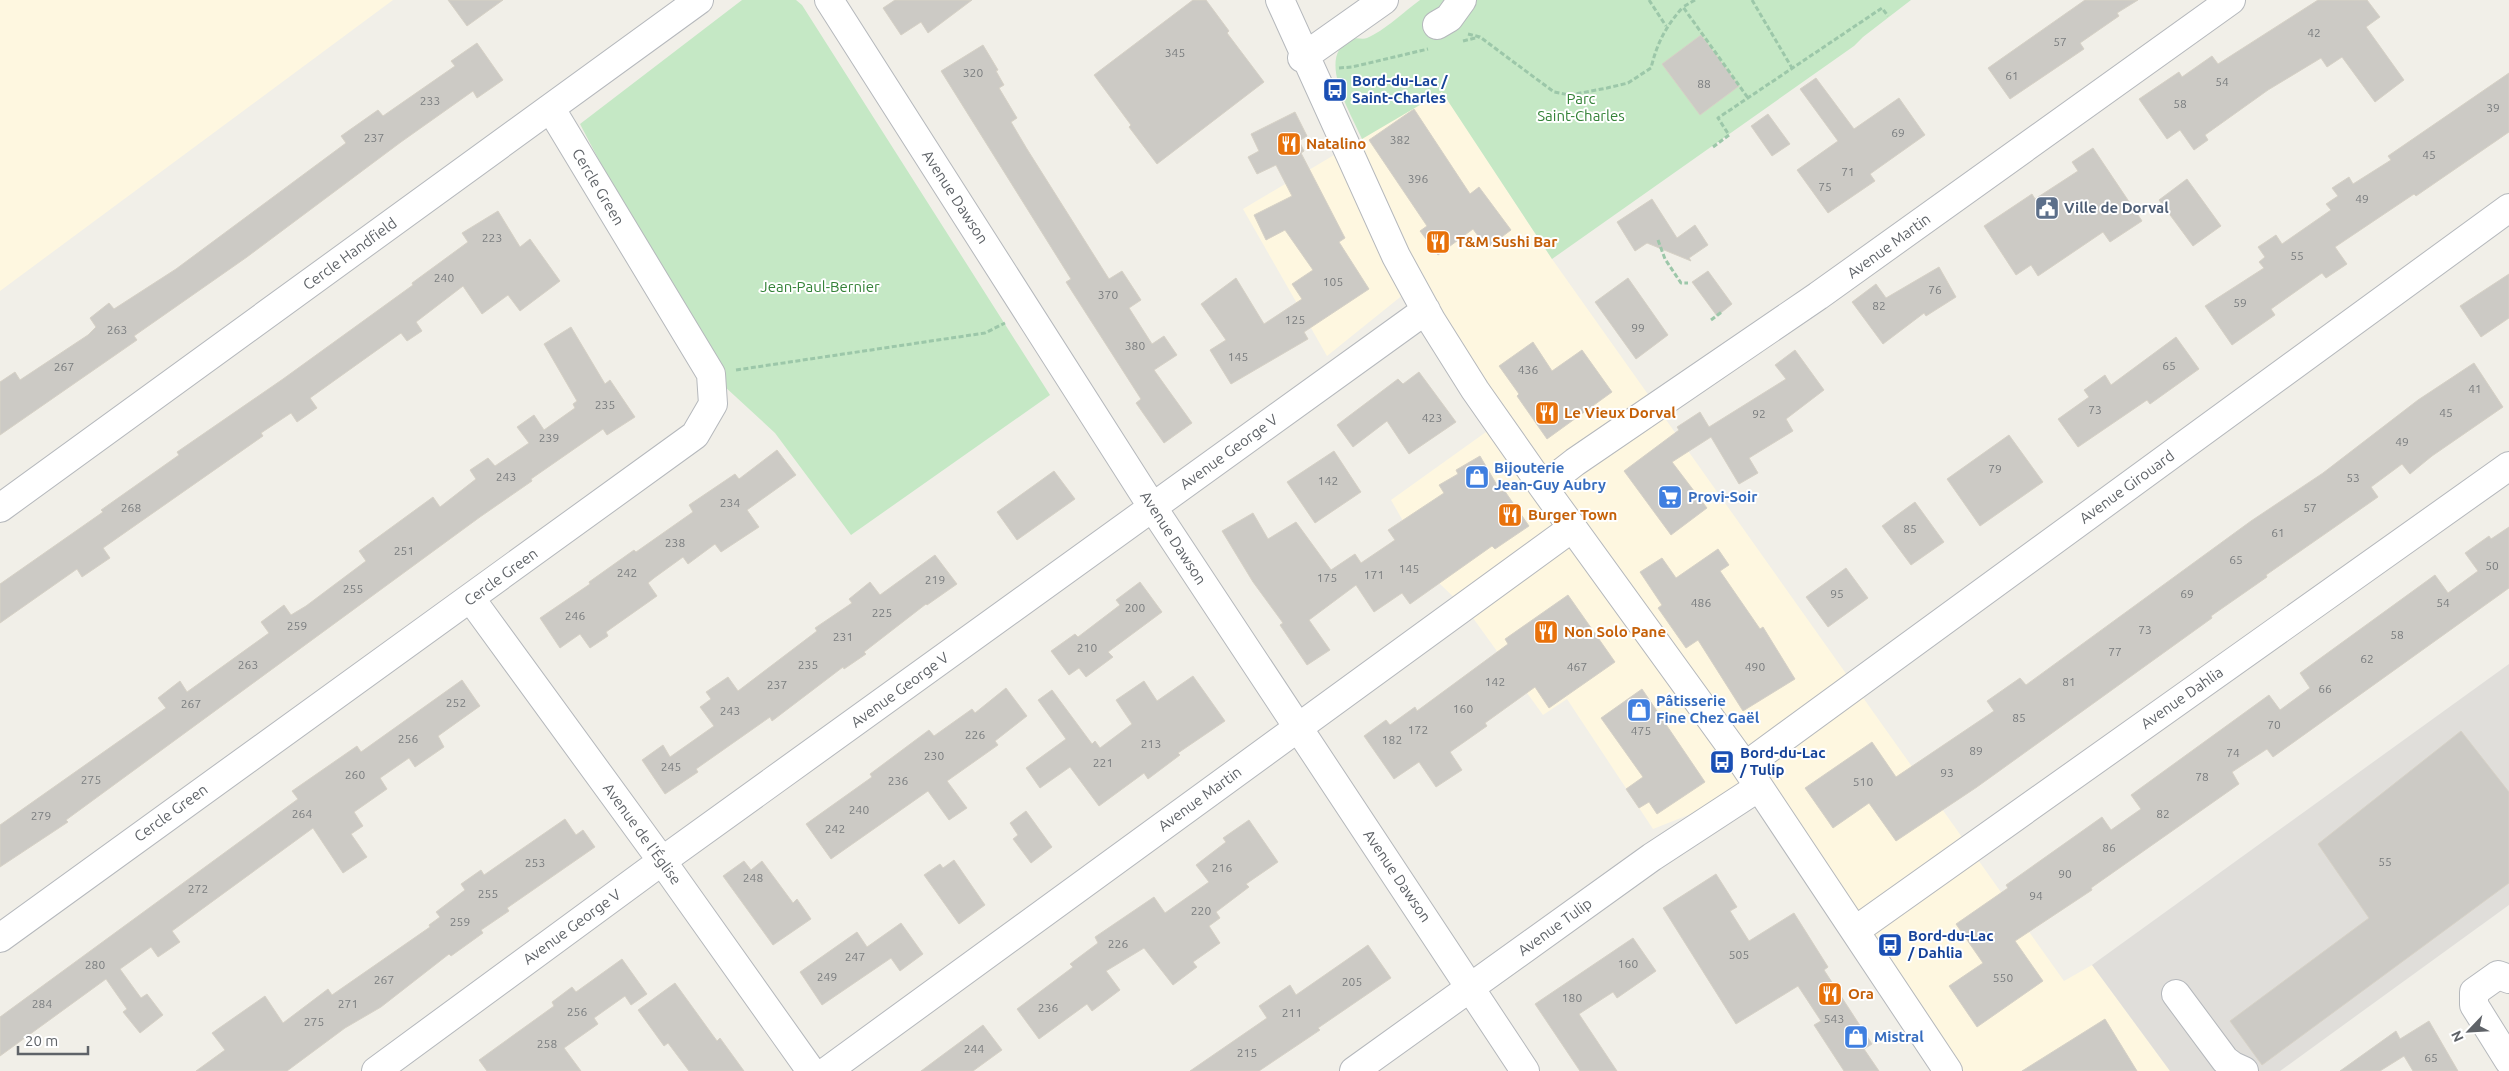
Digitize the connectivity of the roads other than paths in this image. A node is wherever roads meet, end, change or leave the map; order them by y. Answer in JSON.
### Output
{"nodes":[{"id":1,"x":699,"y":0,"type":"edge"},
{"id":2,"x":829,"y":0,"type":"edge"},
{"id":3,"x":1280,"y":0,"type":"edge"},
{"id":4,"x":1384,"y":0,"type":"edge"},
{"id":5,"x":1462,"y":0,"type":"edge"},
{"id":6,"x":2231,"y":0,"type":"edge"},
{"id":7,"x":1435,"y":36,"type":"road end"},
{"id":8,"x":1304,"y":56,"type":"junction"},
{"id":9,"x":551,"y":108,"type":"junction"},
{"id":10,"x":2509,"y":208,"type":"edge"},
{"id":11,"x":1426,"y":310,"type":"junction"},
{"id":12,"x":2509,"y":466,"type":"edge"},
{"id":13,"x":1543,"y":487,"type":"junction"},
{"id":14,"x":0,"y":508,"type":"edge"},
{"id":15,"x":1153,"y":508,"type":"junction"},
{"id":16,"x":1572,"y":528,"type":"junction"},
{"id":17,"x":471,"y":599,"type":"junction"},
{"id":18,"x":1298,"y":728,"type":"junction"},
{"id":19,"x":1752,"y":777,"type":"junction"},
{"id":20,"x":662,"y":861,"type":"junction"},
{"id":21,"x":1856,"y":930,"type":"junction"},
{"id":22,"x":0,"y":938,"type":"edge"},
{"id":23,"x":2509,"y":979,"type":"edge"},
{"id":24,"x":1471,"y":988,"type":"junction"},
{"id":25,"x":2176,"y":994,"type":"dead end"},
{"id":26,"x":2509,"y":1061,"type":"edge"},
{"id":27,"x":376,"y":1071,"type":"edge"},
{"id":28,"x":811,"y":1071,"type":"edge"},
{"id":29,"x":827,"y":1071,"type":"edge"},
{"id":30,"x":1354,"y":1071,"type":"edge"},
{"id":31,"x":1525,"y":1071,"type":"edge"},
{"id":32,"x":1948,"y":1071,"type":"edge"},
{"id":33,"x":2244,"y":1071,"type":"edge"}],
"edges":[{"from":1,"to":9,"type":"street","name":"Cercle Handfield"},
{"from":2,"to":15,"type":"street","name":"Avenue Dawson"},
{"from":3,"to":8,"type":"street"},
{"from":4,"to":8,"type":"street"},
{"from":5,"to":7,"type":"street"},
{"from":6,"to":13,"type":"street","name":"Avenue Martin"},
{"from":8,"to":11,"type":"street"},
{"from":9,"to":14,"type":"street","name":"Cercle Handfield"},
{"from":9,"to":17,"type":"street","name":"Cercle Green"},
{"from":10,"to":19,"type":"street","name":"Avenue Girouard"},
{"from":11,"to":13,"type":"street"},
{"from":11,"to":15,"type":"street","name":"Avenue George V"},
{"from":12,"to":21,"type":"street","name":"Avenue Dahlia"},
{"from":13,"to":16,"type":"street"},
{"from":15,"to":18,"type":"street","name":"Avenue Dawson"},
{"from":15,"to":20,"type":"street","name":"Avenue George V"},
{"from":16,"to":18,"type":"street","name":"Avenue Martin"},
{"from":16,"to":19,"type":"street"},
{"from":17,"to":20,"type":"street","name":"Avenue de l'Église"},
{"from":17,"to":22,"type":"street","name":"Cercle Green"},
{"from":18,"to":24,"type":"street","name":"Avenue Dawson"},
{"from":18,"to":29,"type":"street","name":"Avenue Martin"},
{"from":19,"to":21,"type":"street"},
{"from":19,"to":24,"type":"street","name":"Avenue Tulip"},
{"from":20,"to":27,"type":"street","name":"Avenue George V"},
{"from":20,"to":28,"type":"street","name":"Avenue de l'Église"},
{"from":21,"to":32,"type":"street"},
{"from":23,"to":26,"type":"street"},
{"from":24,"to":30,"type":"street","name":"Avenue Tulip"},
{"from":24,"to":31,"type":"street","name":"Avenue Dawson"},
{"from":25,"to":33,"type":"street"}]}
